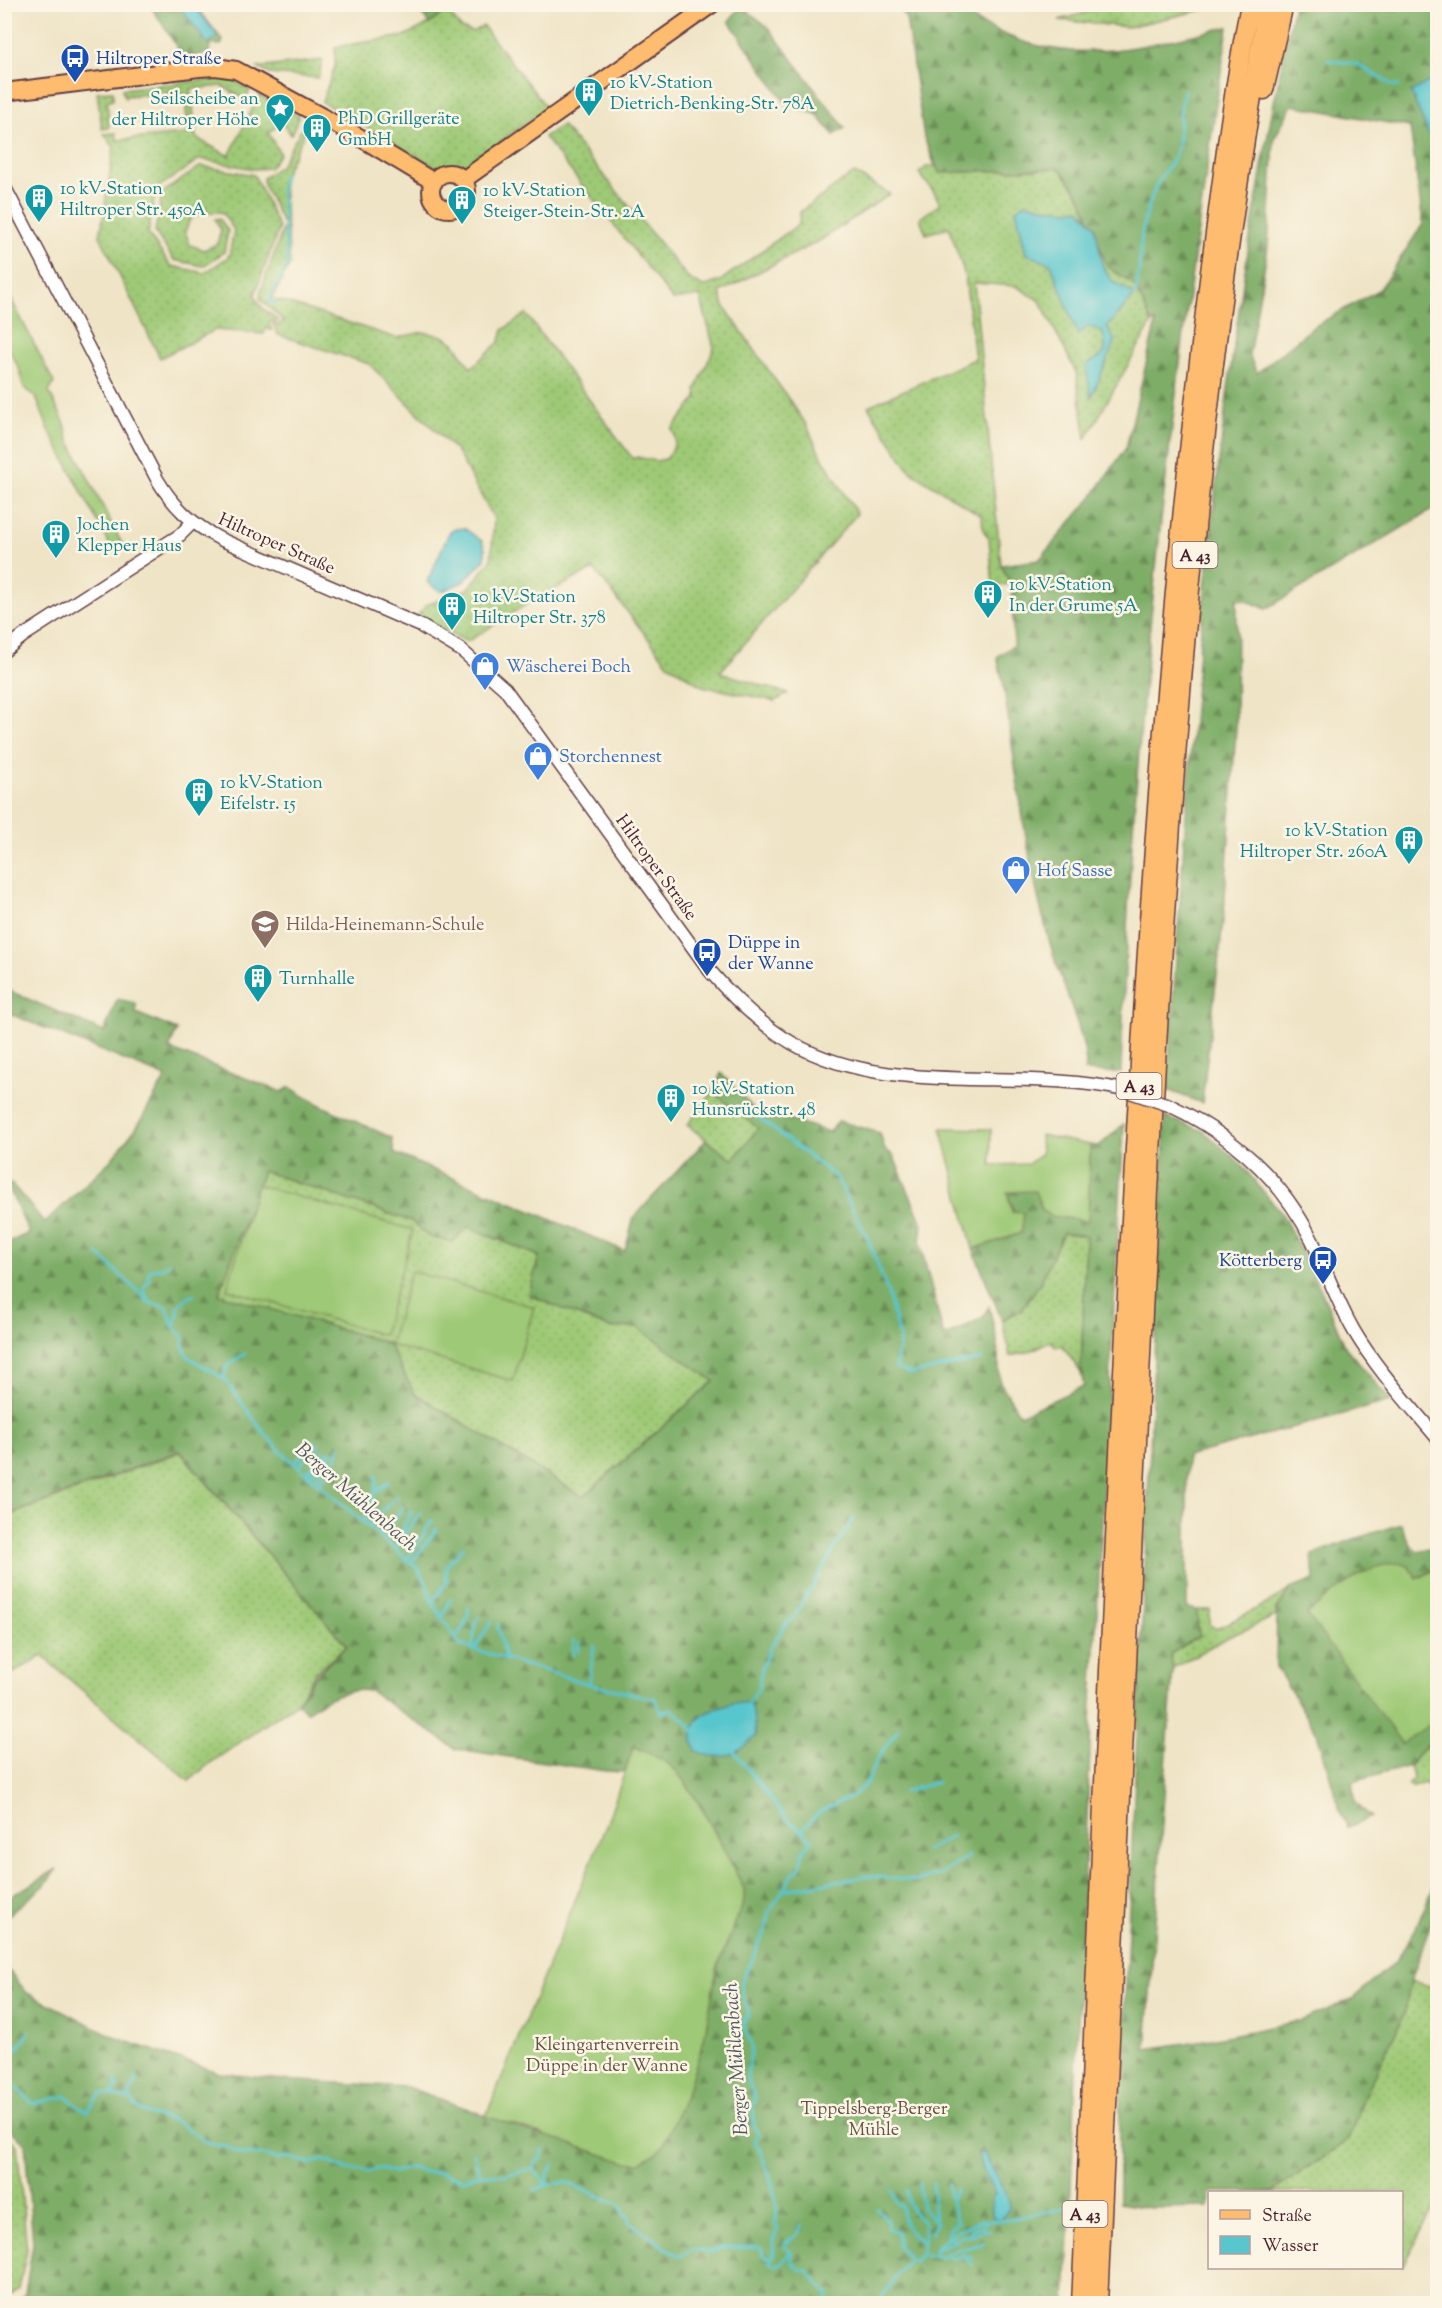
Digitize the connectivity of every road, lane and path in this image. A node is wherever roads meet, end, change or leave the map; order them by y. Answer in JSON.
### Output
{"nodes":[{"id":1,"x":712,"y":4,"type":"edge"},
{"id":2,"x":1268,"y":4,"type":"edge"},
{"id":3,"x":1284,"y":4,"type":"edge"},
{"id":4,"x":1248,"y":9,"type":"edge"},
{"id":5,"x":4,"y":82,"type":"edge"},
{"id":6,"x":49,"y":87,"type":"junction"},
{"id":7,"x":4,"y":92,"type":"edge"},
{"id":8,"x":463,"y":180,"type":"junction"},
{"id":9,"x":434,"y":182,"type":"junction"},
{"id":10,"x":4,"y":186,"type":"edge"},
{"id":11,"x":1231,"y":232,"type":"junction"},
{"id":12,"x":192,"y":523,"type":"junction"},
{"id":13,"x":4,"y":651,"type":"edge"},
{"id":14,"x":1437,"y":1439,"type":"edge"},
{"id":15,"x":1098,"y":2130,"type":"junction"},
{"id":16,"x":1089,"y":2301,"type":"edge"}],
"edges":[{"from":1,"to":8,"type":"main road"},
{"from":2,"to":11,"type":"highway","number":"A 43"},
{"from":3,"to":11,"type":"highway"},
{"from":4,"to":15,"type":"highway","number":"A 43"},
{"from":5,"to":6,"type":"main road"},
{"from":6,"to":7,"type":"main road"},
{"from":6,"to":9,"type":"main road"},
{"from":8,"to":9,"type":"main road"},
{"from":8,"to":9,"type":"main road"},
{"from":10,"to":12,"type":"street","name":"Hiltroper Straße"},
{"from":11,"to":15,"type":"highway","number":"A 43"},
{"from":12,"to":13,"type":"street"},
{"from":12,"to":14,"type":"street","name":"Hiltroper Straße","bridge":true},
{"from":15,"to":16,"type":"highway","number":"A 43"}]}
